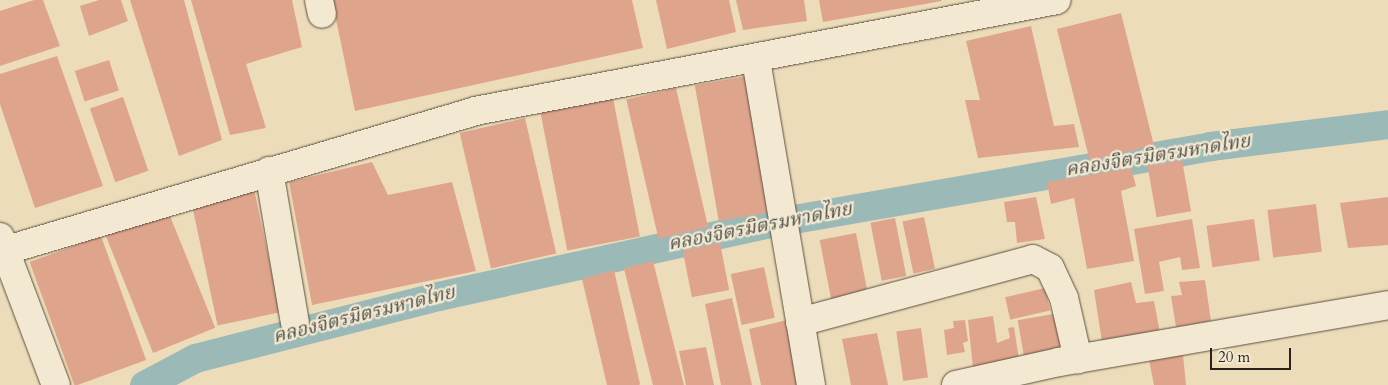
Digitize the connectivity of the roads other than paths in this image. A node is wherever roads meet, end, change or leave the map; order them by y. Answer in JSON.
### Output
{"nodes":[{"id":1,"x":1057,"y":0,"type":"edge"},
{"id":2,"x":756,"y":60,"type":"junction"},
{"id":3,"x":269,"y":171,"type":"junction"},
{"id":4,"x":1,"y":247,"type":"edge"},
{"id":5,"x":1388,"y":305,"type":"edge"},
{"id":6,"x":800,"y":322,"type":"junction"},
{"id":7,"x":295,"y":323,"type":"dead end"},
{"id":8,"x":1067,"y":368,"type":"edge"},
{"id":9,"x":56,"y":385,"type":"edge"},
{"id":10,"x":811,"y":385,"type":"edge"},
{"id":11,"x":956,"y":385,"type":"edge"}],
"edges":[{"from":1,"to":2,"type":"street"},
{"from":2,"to":3,"type":"street"},
{"from":2,"to":6,"type":"street"},
{"from":3,"to":4,"type":"street"},
{"from":3,"to":7,"type":"street"},
{"from":4,"to":9,"type":"street"},
{"from":5,"to":8,"type":"street"},
{"from":6,"to":8,"type":"street"},
{"from":6,"to":10,"type":"street"},
{"from":8,"to":11,"type":"street"}]}
